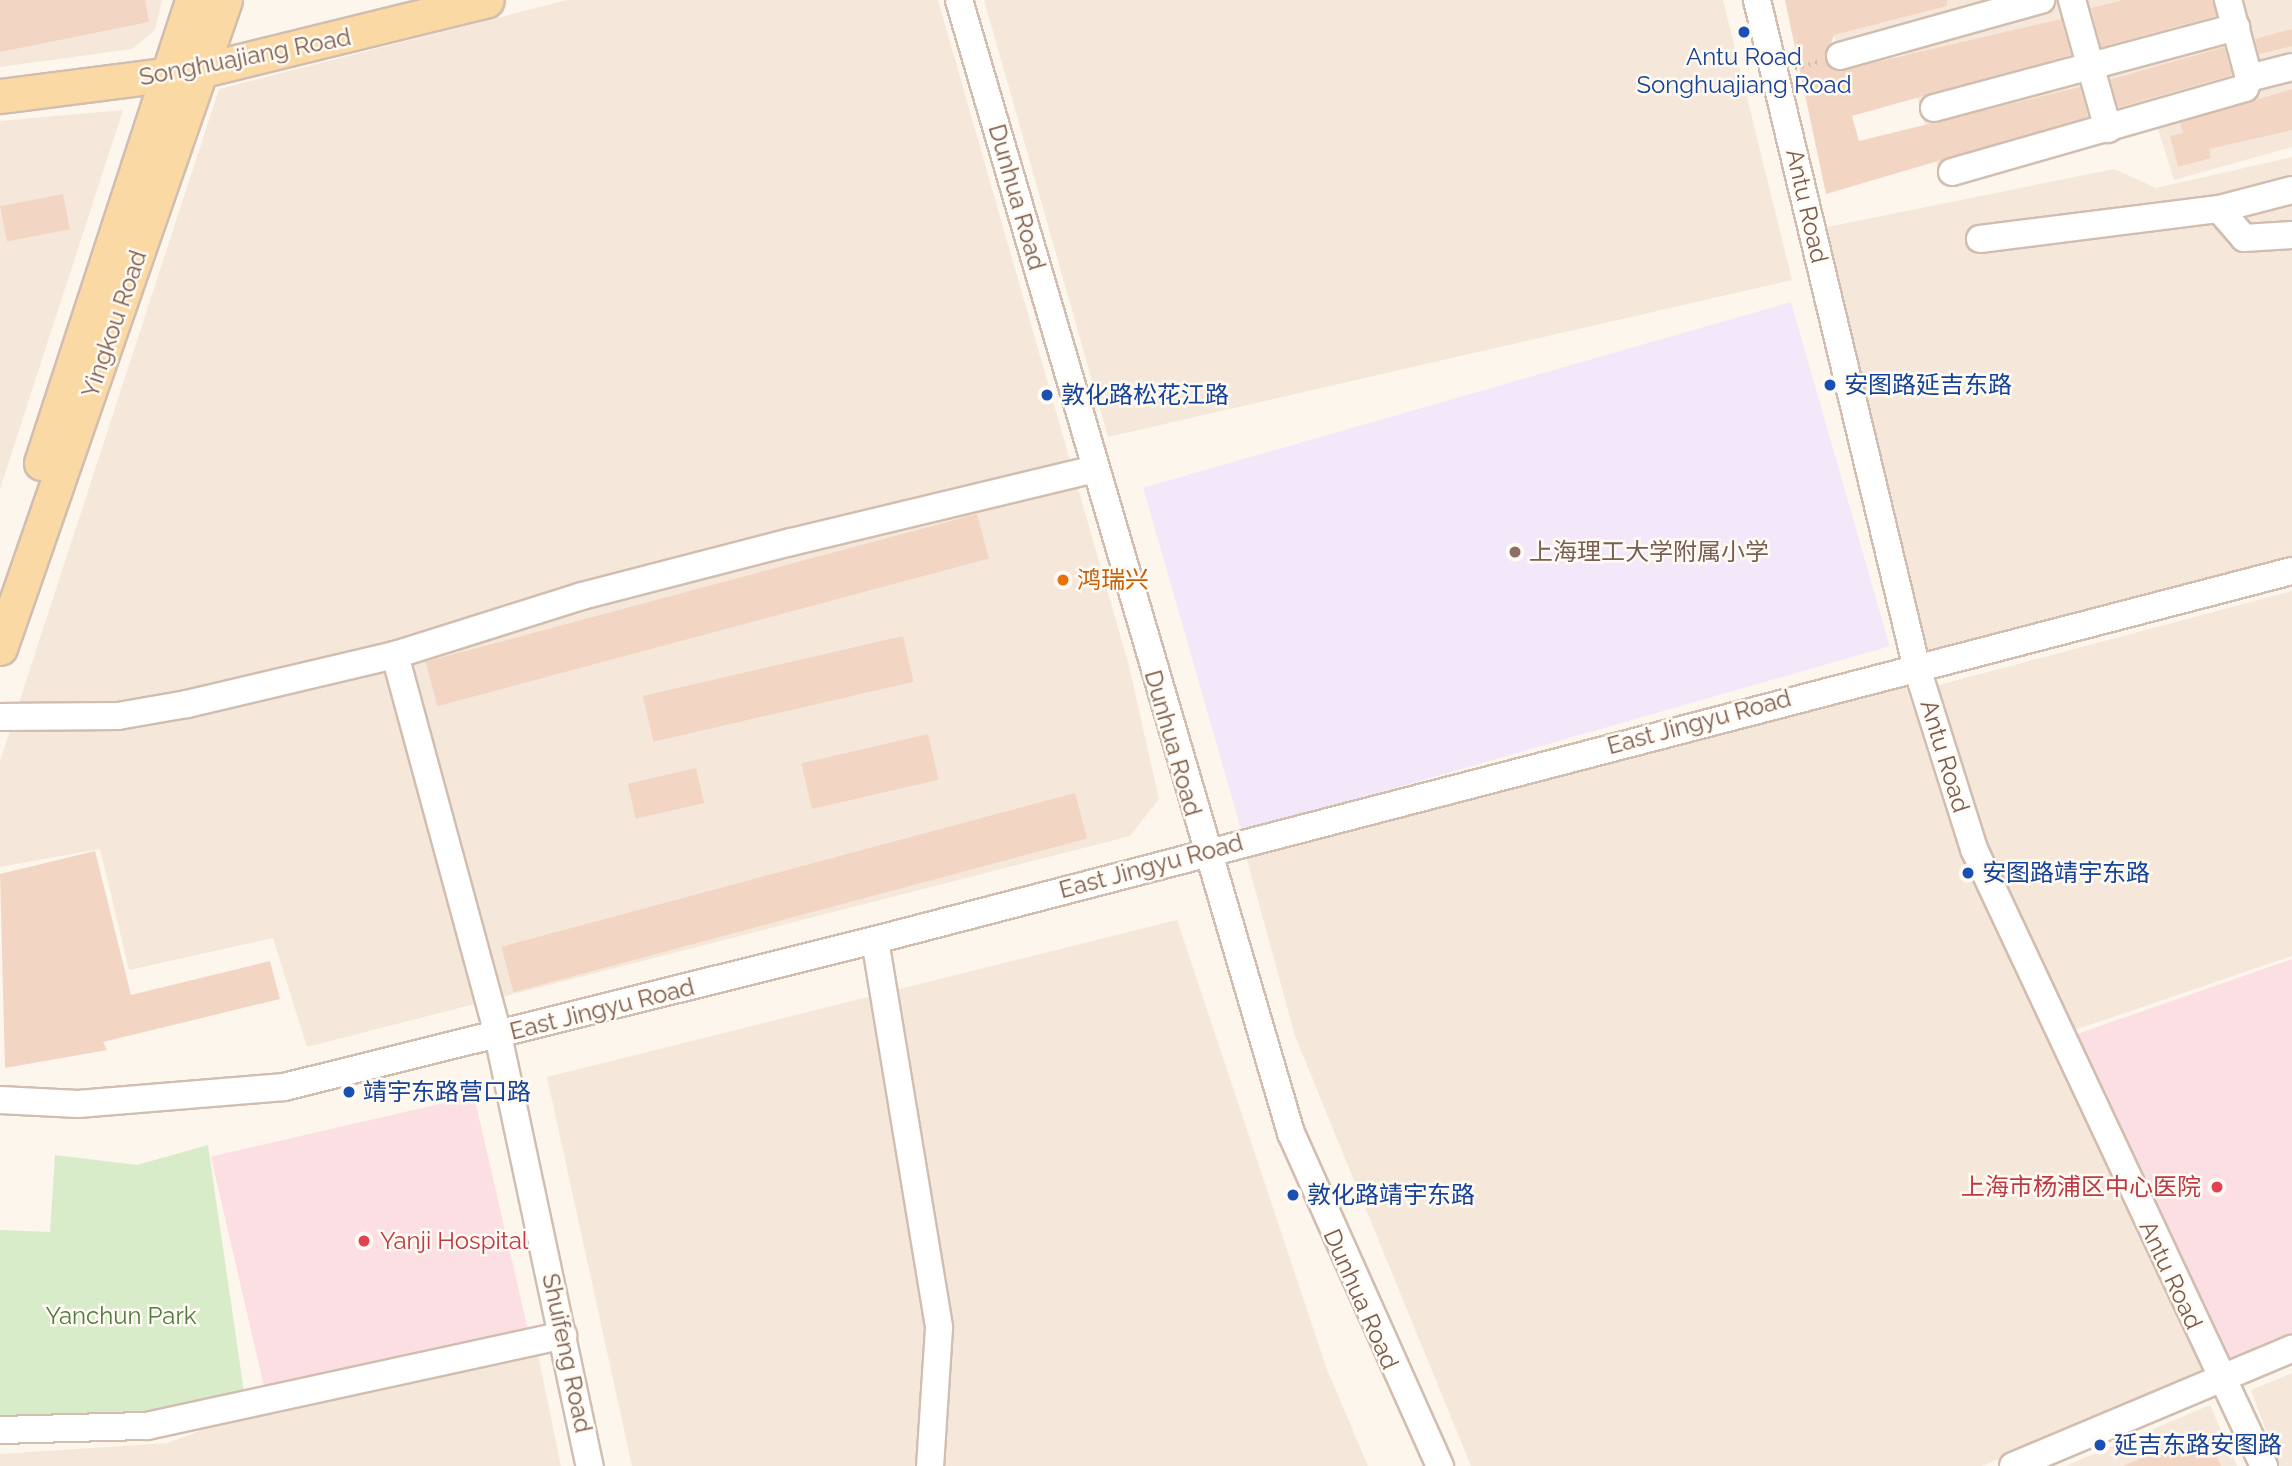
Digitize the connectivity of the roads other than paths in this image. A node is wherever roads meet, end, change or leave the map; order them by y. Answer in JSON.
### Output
{"nodes":[{"id":1,"x":192,"y":0,"type":"edge"},
{"id":2,"x":225,"y":0,"type":"edge"},
{"id":3,"x":487,"y":0,"type":"edge"},
{"id":4,"x":959,"y":0,"type":"edge"},
{"id":5,"x":1757,"y":0,"type":"edge"},
{"id":6,"x":2042,"y":0,"type":"edge"},
{"id":7,"x":2072,"y":0,"type":"edge"},
{"id":8,"x":2233,"y":7,"type":"edge"},
{"id":9,"x":1970,"y":9,"type":"edge"},
{"id":10,"x":1840,"y":55,"type":"road end"},
{"id":11,"x":2090,"y":65,"type":"junction"},
{"id":12,"x":2292,"y":67,"type":"edge"},
{"id":13,"x":203,"y":70,"type":"junction"},
{"id":14,"x":164,"y":77,"type":"junction"},
{"id":15,"x":2249,"y":78,"type":"junction"},
{"id":16,"x":0,"y":96,"type":"edge"},
{"id":17,"x":1934,"y":108,"type":"dead end"},
{"id":18,"x":2108,"y":129,"type":"junction"},
{"id":19,"x":1952,"y":172,"type":"dead end"},
{"id":20,"x":2292,"y":190,"type":"edge"},
{"id":21,"x":2219,"y":209,"type":"junction"},
{"id":22,"x":2292,"y":235,"type":"edge"},
{"id":23,"x":1980,"y":239,"type":"dead end"},
{"id":24,"x":1095,"y":469,"type":"junction"},
{"id":25,"x":2292,"y":571,"type":"edge"},
{"id":26,"x":0,"y":579,"type":"edge"},
{"id":27,"x":0,"y":648,"type":"edge"},
{"id":28,"x":395,"y":655,"type":"junction"},
{"id":29,"x":1916,"y":665,"type":"junction"},
{"id":30,"x":0,"y":717,"type":"edge"},
{"id":31,"x":1205,"y":852,"type":"junction"},
{"id":32,"x":875,"y":940,"type":"junction"},
{"id":33,"x":498,"y":1035,"type":"junction"},
{"id":34,"x":0,"y":1100,"type":"edge"},
{"id":35,"x":563,"y":1335,"type":"junction"},
{"id":36,"x":2292,"y":1349,"type":"edge"},
{"id":37,"x":2221,"y":1379,"type":"junction"},
{"id":38,"x":0,"y":1430,"type":"edge"},
{"id":39,"x":590,"y":1466,"type":"edge"},
{"id":40,"x":930,"y":1466,"type":"edge"},
{"id":41,"x":1440,"y":1466,"type":"edge"},
{"id":42,"x":2012,"y":1466,"type":"edge"},
{"id":43,"x":2264,"y":1466,"type":"edge"}],
"edges":[{"from":1,"to":14,"type":"main road","name":"Yingkou Road"},
{"from":2,"to":13,"type":"main road","name":"Yingkou Road"},
{"from":3,"to":13,"type":"main road","name":"Songhuajiang Road"},
{"from":4,"to":24,"type":"street","name":"Dunhua Road"},
{"from":5,"to":29,"type":"street","name":"Antu Road"},
{"from":6,"to":9,"type":"street"},
{"from":7,"to":11,"type":"street"},
{"from":8,"to":11,"type":"street"},
{"from":8,"to":15,"type":"street"},
{"from":9,"to":10,"type":"street"},
{"from":11,"to":17,"type":"street"},
{"from":11,"to":18,"type":"street"},
{"from":12,"to":15,"type":"street"},
{"from":13,"to":14,"type":"main road","name":"Songhuajiang Road"},
{"from":13,"to":27,"type":"main road","name":"Yingkou Road"},
{"from":14,"to":16,"type":"main road","name":"Songhuajiang Road"},
{"from":14,"to":26,"type":"main road","name":"Yingkou Road"},
{"from":15,"to":18,"type":"street"},
{"from":18,"to":19,"type":"street"},
{"from":20,"to":21,"type":"street"},
{"from":21,"to":22,"type":"street"},
{"from":21,"to":23,"type":"street"},
{"from":24,"to":28,"type":"street"},
{"from":24,"to":31,"type":"street","name":"Dunhua Road"},
{"from":25,"to":29,"type":"street","name":"East Jingyu Road"},
{"from":28,"to":30,"type":"street"},
{"from":28,"to":33,"type":"street","name":"Shuifeng Road"},
{"from":29,"to":31,"type":"street","name":"East Jingyu Road"},
{"from":29,"to":37,"type":"street","name":"Antu Road"},
{"from":31,"to":32,"type":"street","name":"East Jingyu Road"},
{"from":31,"to":41,"type":"street","name":"Dunhua Road"},
{"from":32,"to":33,"type":"street","name":"East Jingyu Road"},
{"from":32,"to":40,"type":"street"},
{"from":33,"to":34,"type":"street","name":"East Jingyu Road"},
{"from":33,"to":35,"type":"street","name":"Shuifeng Road"},
{"from":35,"to":38,"type":"street"},
{"from":35,"to":39,"type":"street","name":"Shuifeng Road"},
{"from":36,"to":37,"type":"street"},
{"from":37,"to":42,"type":"street"},
{"from":37,"to":43,"type":"street","name":"Antu Road"}]}
